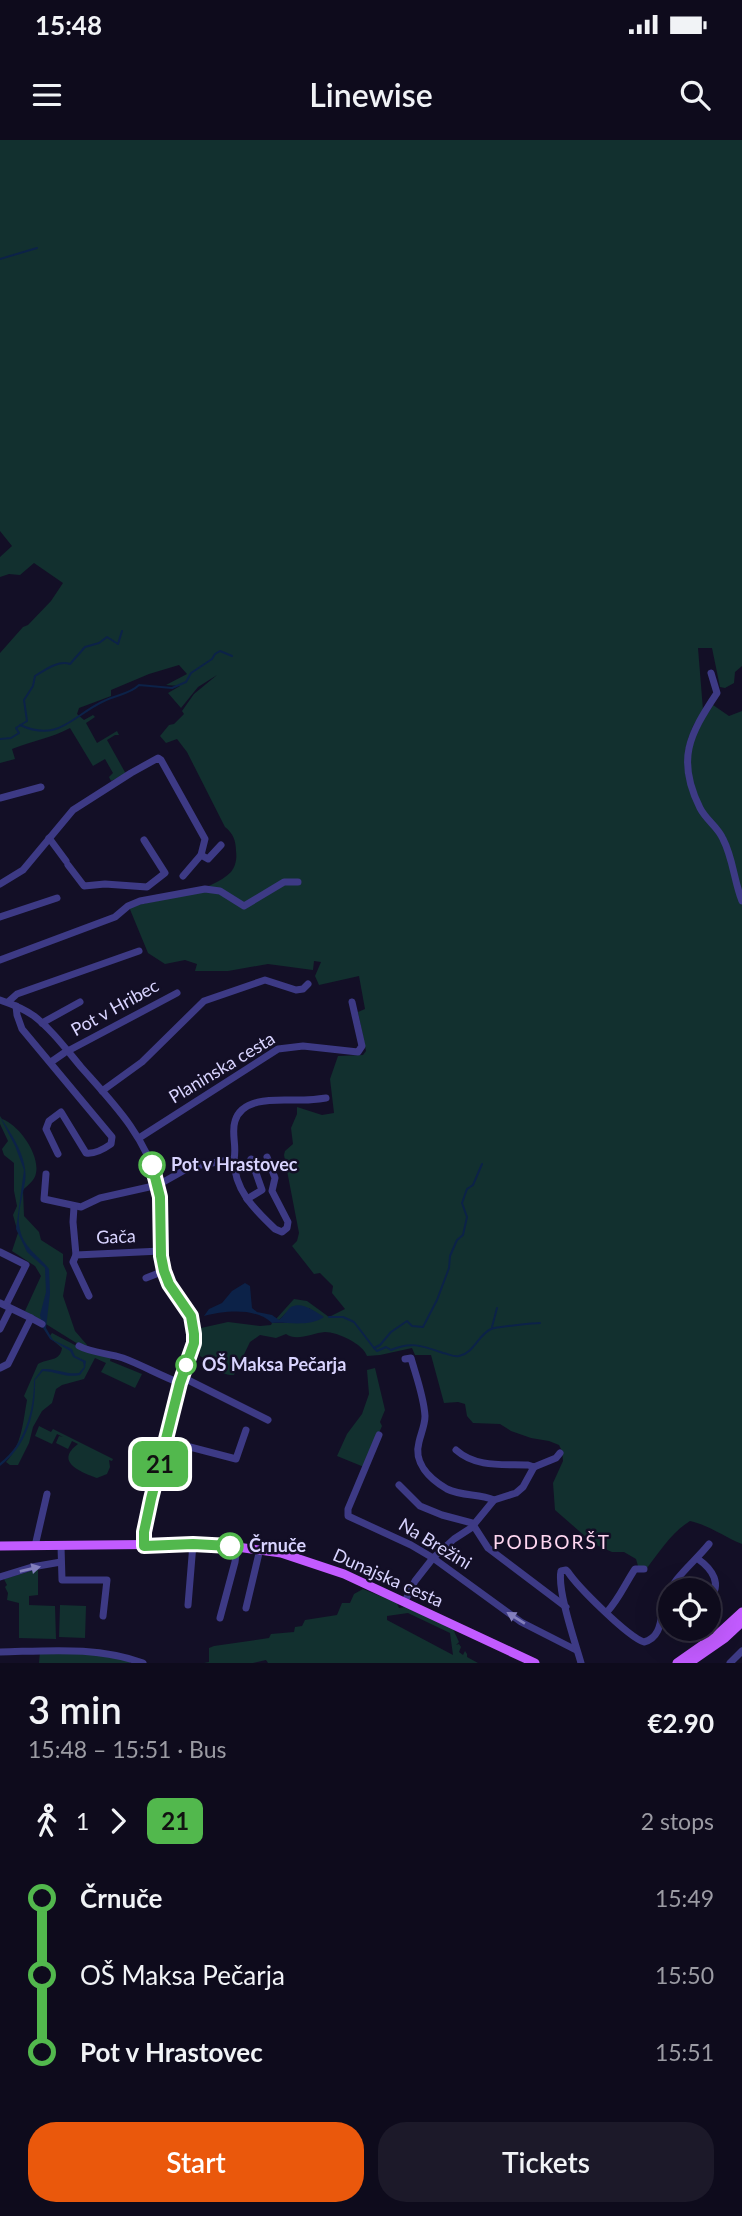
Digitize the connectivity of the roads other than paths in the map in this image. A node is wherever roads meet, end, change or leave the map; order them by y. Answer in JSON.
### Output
{"nodes":[{"id":1,"x":711,"y":673,"type":"dead end"},
{"id":2,"x":41,"y":787,"type":"dead end"},
{"id":3,"x":0,"y":798,"type":"edge"},
{"id":4,"x":49,"y":838,"type":"junction"},
{"id":5,"x":144,"y":840,"type":"dead end"},
{"id":6,"x":221,"y":845,"type":"dead end"},
{"id":7,"x":201,"y":855,"type":"junction"},
{"id":8,"x":183,"y":876,"type":"dead end"},
{"id":9,"x":298,"y":882,"type":"dead end"},
{"id":10,"x":0,"y":884,"type":"edge"},
{"id":11,"x":57,"y":898,"type":"dead end"},
{"id":12,"x":742,"y":901,"type":"edge"},
{"id":13,"x":0,"y":917,"type":"edge"},
{"id":14,"x":139,"y":951,"type":"dead end"},
{"id":15,"x":0,"y":960,"type":"edge"},
{"id":16,"x":308,"y":984,"type":"dead end"},
{"id":17,"x":177,"y":992,"type":"dead end"},
{"id":18,"x":4,"y":1001,"type":"edge"},
{"id":19,"x":80,"y":1002,"type":"dead end"},
{"id":20,"x":352,"y":1002,"type":"dead end"},
{"id":21,"x":16,"y":1006,"type":"junction"},
{"id":22,"x":42,"y":1023,"type":"junction"},
{"id":23,"x":68,"y":1051,"type":"junction"},
{"id":24,"x":51,"y":1062,"type":"junction"},
{"id":25,"x":102,"y":1091,"type":"junction"},
{"id":26,"x":326,"y":1098,"type":"dead end"},
{"id":27,"x":139,"y":1138,"type":"junction"},
{"id":28,"x":58,"y":1154,"type":"dead end"},
{"id":29,"x":267,"y":1157,"type":"dead end"},
{"id":30,"x":234,"y":1159,"type":"junction"},
{"id":31,"x":251,"y":1159,"type":"dead end"},
{"id":32,"x":46,"y":1174,"type":"dead end"},
{"id":33,"x":158,"y":1185,"type":"junction"},
{"id":34,"x":247,"y":1199,"type":"junction"},
{"id":35,"x":74,"y":1207,"type":"junction"},
{"id":36,"x":161,"y":1251,"type":"junction"},
{"id":37,"x":0,"y":1252,"type":"edge"},
{"id":38,"x":76,"y":1255,"type":"junction"},
{"id":39,"x":164,"y":1271,"type":"junction"},
{"id":40,"x":146,"y":1278,"type":"dead end"},
{"id":41,"x":89,"y":1296,"type":"dead end"},
{"id":42,"x":5,"y":1305,"type":"edge"},
{"id":43,"x":31,"y":1318,"type":"junction"},
{"id":44,"x":41,"y":1324,"type":"dead end"},
{"id":45,"x":0,"y":1329,"type":"edge"},
{"id":46,"x":79,"y":1346,"type":"dead end"},
{"id":47,"x":405,"y":1359,"type":"dead end"},
{"id":48,"x":0,"y":1368,"type":"edge"},
{"id":49,"x":181,"y":1380,"type":"junction"},
{"id":50,"x":268,"y":1420,"type":"dead end"},
{"id":51,"x":246,"y":1430,"type":"dead end"},
{"id":52,"x":379,"y":1435,"type":"dead end"},
{"id":53,"x":167,"y":1441,"type":"junction"},
{"id":54,"x":456,"y":1450,"type":"dead end"},
{"id":55,"x":560,"y":1453,"type":"dead end"},
{"id":56,"x":534,"y":1467,"type":"junction"},
{"id":57,"x":399,"y":1485,"type":"dead end"},
{"id":58,"x":47,"y":1494,"type":"dead end"},
{"id":59,"x":494,"y":1500,"type":"junction"},
{"id":60,"x":473,"y":1525,"type":"junction"},
{"id":61,"x":193,"y":1544,"type":"junction"},
{"id":62,"x":709,"y":1544,"type":"dead end"},
{"id":63,"x":0,"y":1546,"type":"edge"},
{"id":64,"x":35,"y":1546,"type":"junction"},
{"id":65,"x":61,"y":1546,"type":"junction"},
{"id":66,"x":144,"y":1546,"type":"junction"},
{"id":67,"x":237,"y":1546,"type":"junction"},
{"id":68,"x":260,"y":1549,"type":"junction"},
{"id":69,"x":433,"y":1558,"type":"junction"},
{"id":70,"x":698,"y":1559,"type":"junction"},
{"id":71,"x":61,"y":1562,"type":"junction"},
{"id":72,"x":644,"y":1569,"type":"dead end"},
{"id":73,"x":0,"y":1577,"type":"edge"},
{"id":74,"x":714,"y":1578,"type":"edge"},
{"id":75,"x":405,"y":1601,"type":"junction"},
{"id":76,"x":188,"y":1605,"type":"dead end"},
{"id":77,"x":566,"y":1607,"type":"junction"},
{"id":78,"x":246,"y":1608,"type":"dead end"},
{"id":79,"x":607,"y":1612,"type":"junction"},
{"id":80,"x":742,"y":1612,"type":"edge"},
{"id":81,"x":103,"y":1616,"type":"dead end"},
{"id":82,"x":220,"y":1618,"type":"dead end"},
{"id":83,"x":742,"y":1622,"type":"edge"},
{"id":84,"x":461,"y":1628,"type":"junction"},
{"id":85,"x":576,"y":1650,"type":"junction"},
{"id":86,"x":742,"y":1651,"type":"edge"},
{"id":87,"x":0,"y":1652,"type":"edge"},
{"id":88,"x":143,"y":1663,"type":"edge"},
{"id":89,"x":524,"y":1663,"type":"edge"},
{"id":90,"x":535,"y":1663,"type":"edge"},
{"id":91,"x":581,"y":1663,"type":"edge"},
{"id":92,"x":677,"y":1663,"type":"edge"},
{"id":93,"x":689,"y":1663,"type":"edge"},
{"id":94,"x":730,"y":1663,"type":"edge"}],
"edges":[{"from":1,"to":12,"type":"street"},
{"from":2,"to":3,"type":"street"},
{"from":4,"to":5,"type":"street"},
{"from":4,"to":7,"type":"street"},
{"from":4,"to":10,"type":"street"},
{"from":6,"to":7,"type":"street"},
{"from":7,"to":8,"type":"street"},
{"from":9,"to":15,"type":"street"},
{"from":11,"to":13,"type":"street"},
{"from":14,"to":18,"type":"street"},
{"from":16,"to":25,"type":"street"},
{"from":17,"to":23,"type":"street","name":"Pot v Hribec"},
{"from":18,"to":21,"type":"street"},
{"from":19,"to":22,"type":"street","name":"Pot v Hribec"},
{"from":20,"to":27,"type":"street","name":"Planinska cesta"},
{"from":21,"to":22,"type":"street"},
{"from":21,"to":24,"type":"street"},
{"from":22,"to":23,"type":"street"},
{"from":23,"to":24,"type":"street","name":"Pot v Hribec"},
{"from":23,"to":25,"type":"street"},
{"from":24,"to":28,"type":"street"},
{"from":25,"to":27,"type":"street"},
{"from":26,"to":30,"type":"street"},
{"from":27,"to":33,"type":"street"},
{"from":29,"to":34,"type":"street"},
{"from":30,"to":33,"type":"street"},
{"from":30,"to":34,"type":"street"},
{"from":31,"to":34,"type":"street"},
{"from":32,"to":35,"type":"street"},
{"from":33,"to":35,"type":"street"},
{"from":33,"to":36,"type":"street"},
{"from":35,"to":38,"type":"street"},
{"from":36,"to":38,"type":"street","name":"Gača"},
{"from":36,"to":39,"type":"street"},
{"from":37,"to":42,"type":"street"},
{"from":38,"to":41,"type":"street","name":"Gača"},
{"from":39,"to":40,"type":"street"},
{"from":39,"to":49,"type":"street"},
{"from":42,"to":43,"type":"street"},
{"from":42,"to":45,"type":"street"},
{"from":43,"to":44,"type":"street"},
{"from":43,"to":48,"type":"street"},
{"from":46,"to":49,"type":"street"},
{"from":47,"to":59,"type":"street"},
{"from":49,"to":50,"type":"street"},
{"from":49,"to":53,"type":"street"},
{"from":51,"to":53,"type":"street"},
{"from":52,"to":69,"type":"street","name":"Na Brežini"},
{"from":53,"to":66,"type":"street"},
{"from":54,"to":56,"type":"street"},
{"from":55,"to":56,"type":"street"},
{"from":56,"to":59,"type":"street"},
{"from":57,"to":60,"type":"street"},
{"from":58,"to":64,"type":"street"},
{"from":59,"to":60,"type":"street"},
{"from":60,"to":69,"type":"street"},
{"from":60,"to":77,"type":"street"},
{"from":61,"to":66,"type":"main road","name":"Dunajska cesta"},
{"from":61,"to":67,"type":"main road","name":"Dunajska cesta"},
{"from":61,"to":76,"type":"street"},
{"from":62,"to":70,"type":"street"},
{"from":63,"to":64,"type":"main road","name":"Dunajska cesta"},
{"from":64,"to":65,"type":"main road","name":"Dunajska cesta"},
{"from":65,"to":66,"type":"main road","name":"Dunajska cesta"},
{"from":65,"to":71,"type":"street"},
{"from":67,"to":68,"type":"main road","name":"Dunajska cesta"},
{"from":67,"to":82,"type":"street"},
{"from":68,"to":75,"type":"main road","name":"Dunajska cesta"},
{"from":68,"to":78,"type":"street"},
{"from":69,"to":75,"type":"street"},
{"from":85,"to":69,"type":"street","name":"Na Brežini","one_way":true},
{"from":70,"to":74,"type":"street"},
{"from":70,"to":79,"type":"street"},
{"from":73,"to":71,"type":"street","one_way":true},
{"from":71,"to":81,"type":"street"},
{"from":72,"to":79,"type":"street"},
{"from":75,"to":84,"type":"main road","name":"Dunajska cesta"},
{"from":77,"to":79,"type":"street"},
{"from":77,"to":85,"type":"street"},
{"from":80,"to":92,"type":"main road"},
{"from":83,"to":93,"type":"main road"},
{"from":84,"to":89,"type":"main road","name":"Dunajska cesta"},
{"from":84,"to":90,"type":"main road","name":"Dunajska cesta"},
{"from":85,"to":91,"type":"street"},
{"from":86,"to":94,"type":"street"},
{"from":87,"to":88,"type":"street"}]}
